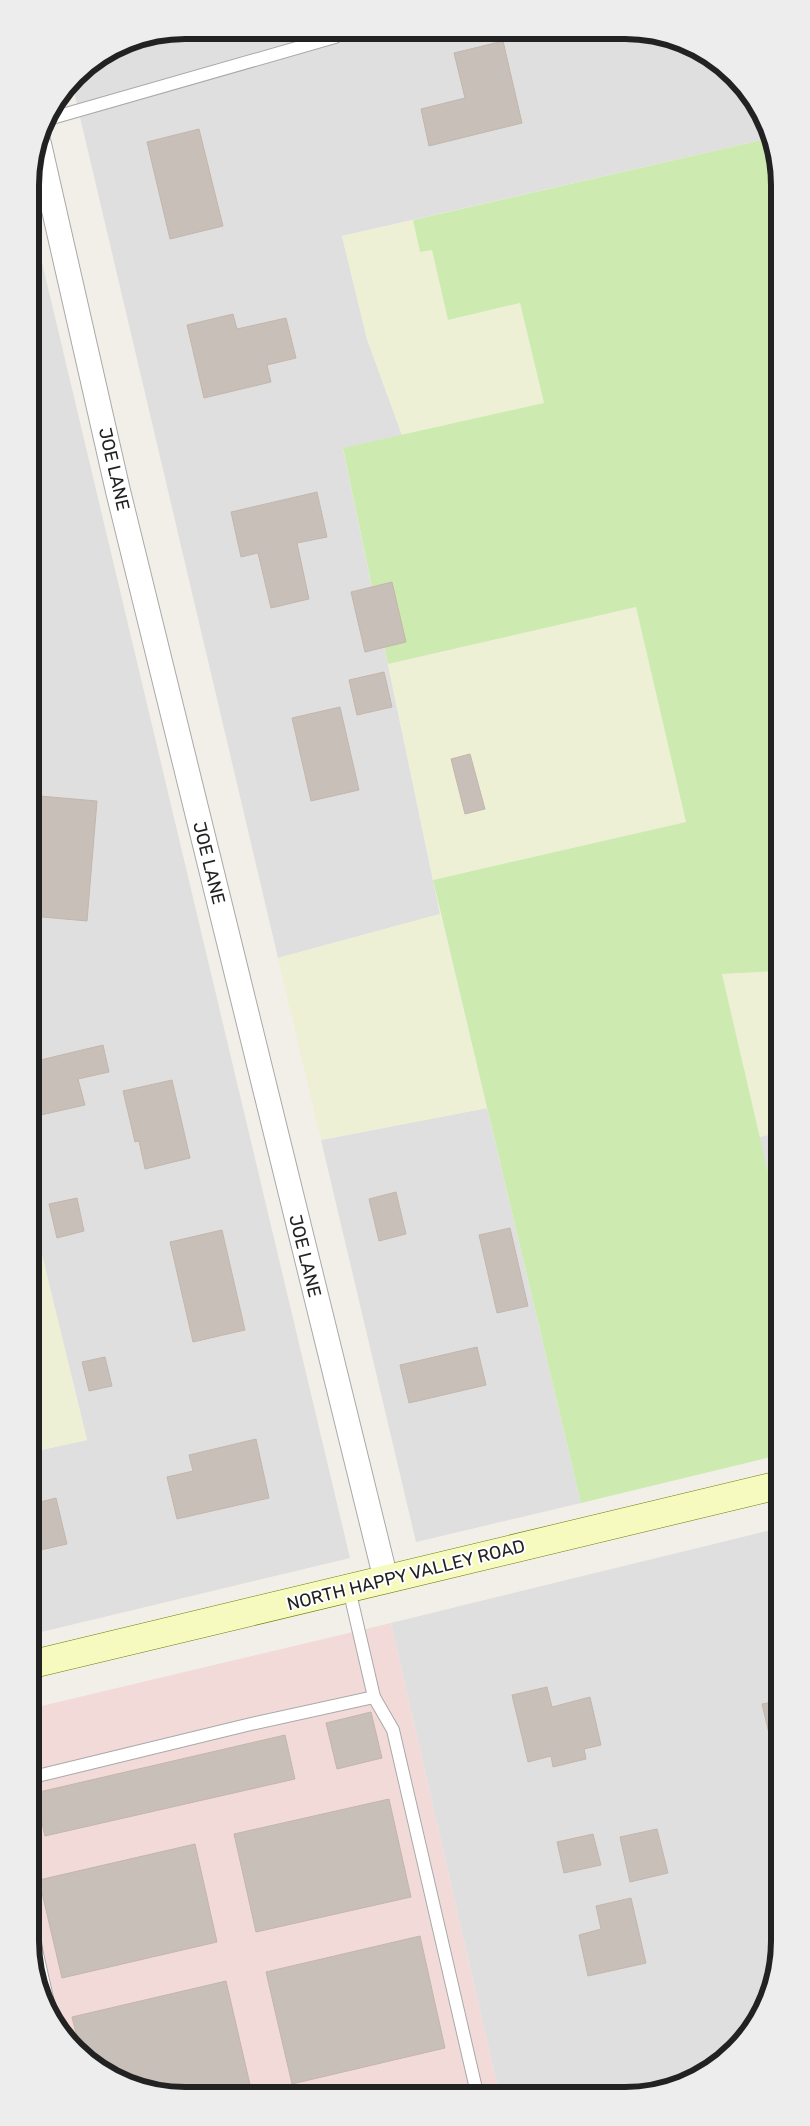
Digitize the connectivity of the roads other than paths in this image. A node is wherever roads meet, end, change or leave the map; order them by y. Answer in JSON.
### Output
{"nodes":[{"id":1,"x":325,"y":39,"type":"edge"},
{"id":2,"x":56,"y":117,"type":"edge"},
{"id":3,"x":42,"y":157,"type":"edge"},
{"id":4,"x":771,"y":1487,"type":"edge"},
{"id":5,"x":386,"y":1580,"type":"junction"},
{"id":6,"x":348,"y":1589,"type":"junction"},
{"id":7,"x":39,"y":1663,"type":"edge"},
{"id":8,"x":374,"y":1697,"type":"junction"},
{"id":9,"x":39,"y":1776,"type":"edge"},
{"id":10,"x":476,"y":2087,"type":"edge"}],
"edges":[{"from":1,"to":2,"type":"lane"},
{"from":3,"to":5,"type":"street","name":"JOE LANE"},
{"from":4,"to":5,"type":"main road","name":"NORTH HAPPY VALLEY ROAD"},
{"from":5,"to":6,"type":"main road","name":"NORTH HAPPY VALLEY ROAD"},
{"from":6,"to":7,"type":"main road","name":"NORTH HAPPY VALLEY ROAD"},
{"from":6,"to":8,"type":"lane"},
{"from":8,"to":9,"type":"lane"},
{"from":8,"to":10,"type":"lane"}]}
